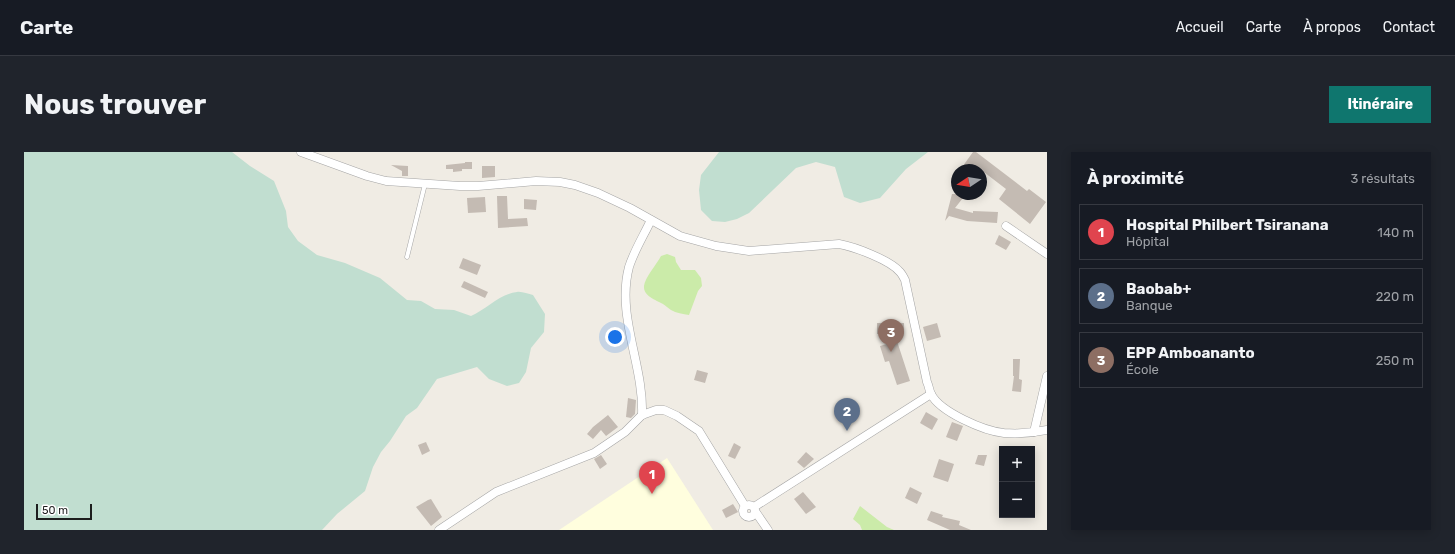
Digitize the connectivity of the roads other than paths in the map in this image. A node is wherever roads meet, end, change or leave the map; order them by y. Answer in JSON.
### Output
{"nodes":[{"id":1,"x":301,"y":152,"type":"edge"},
{"id":2,"x":425,"y":183,"type":"junction"},
{"id":3,"x":652,"y":220,"type":"junction"},
{"id":4,"x":1006,"y":226,"type":"dead end"},
{"id":5,"x":1047,"y":254,"type":"edge"},
{"id":6,"x":406,"y":257,"type":"dead end"},
{"id":7,"x":1047,"y":376,"type":"edge"},
{"id":8,"x":932,"y":394,"type":"junction"},
{"id":9,"x":642,"y":414,"type":"junction"},
{"id":10,"x":1047,"y":430,"type":"edge"},
{"id":11,"x":1034,"y":432,"type":"junction"},
{"id":12,"x":751,"y":508,"type":"junction"},
{"id":13,"x":443,"y":529,"type":"edge"},
{"id":14,"x":768,"y":530,"type":"edge"}],
"edges":[{"from":1,"to":2,"type":"street"},
{"from":2,"to":3,"type":"street"},
{"from":2,"to":6,"type":"lane"},
{"from":3,"to":8,"type":"street"},
{"from":3,"to":9,"type":"street"},
{"from":4,"to":5,"type":"street"},
{"from":7,"to":11,"type":"street"},
{"from":8,"to":11,"type":"street"},
{"from":8,"to":12,"type":"street"},
{"from":9,"to":12,"type":"street"},
{"from":9,"to":13,"type":"street"},
{"from":10,"to":11,"type":"street"},
{"from":12,"to":14,"type":"street"}]}
